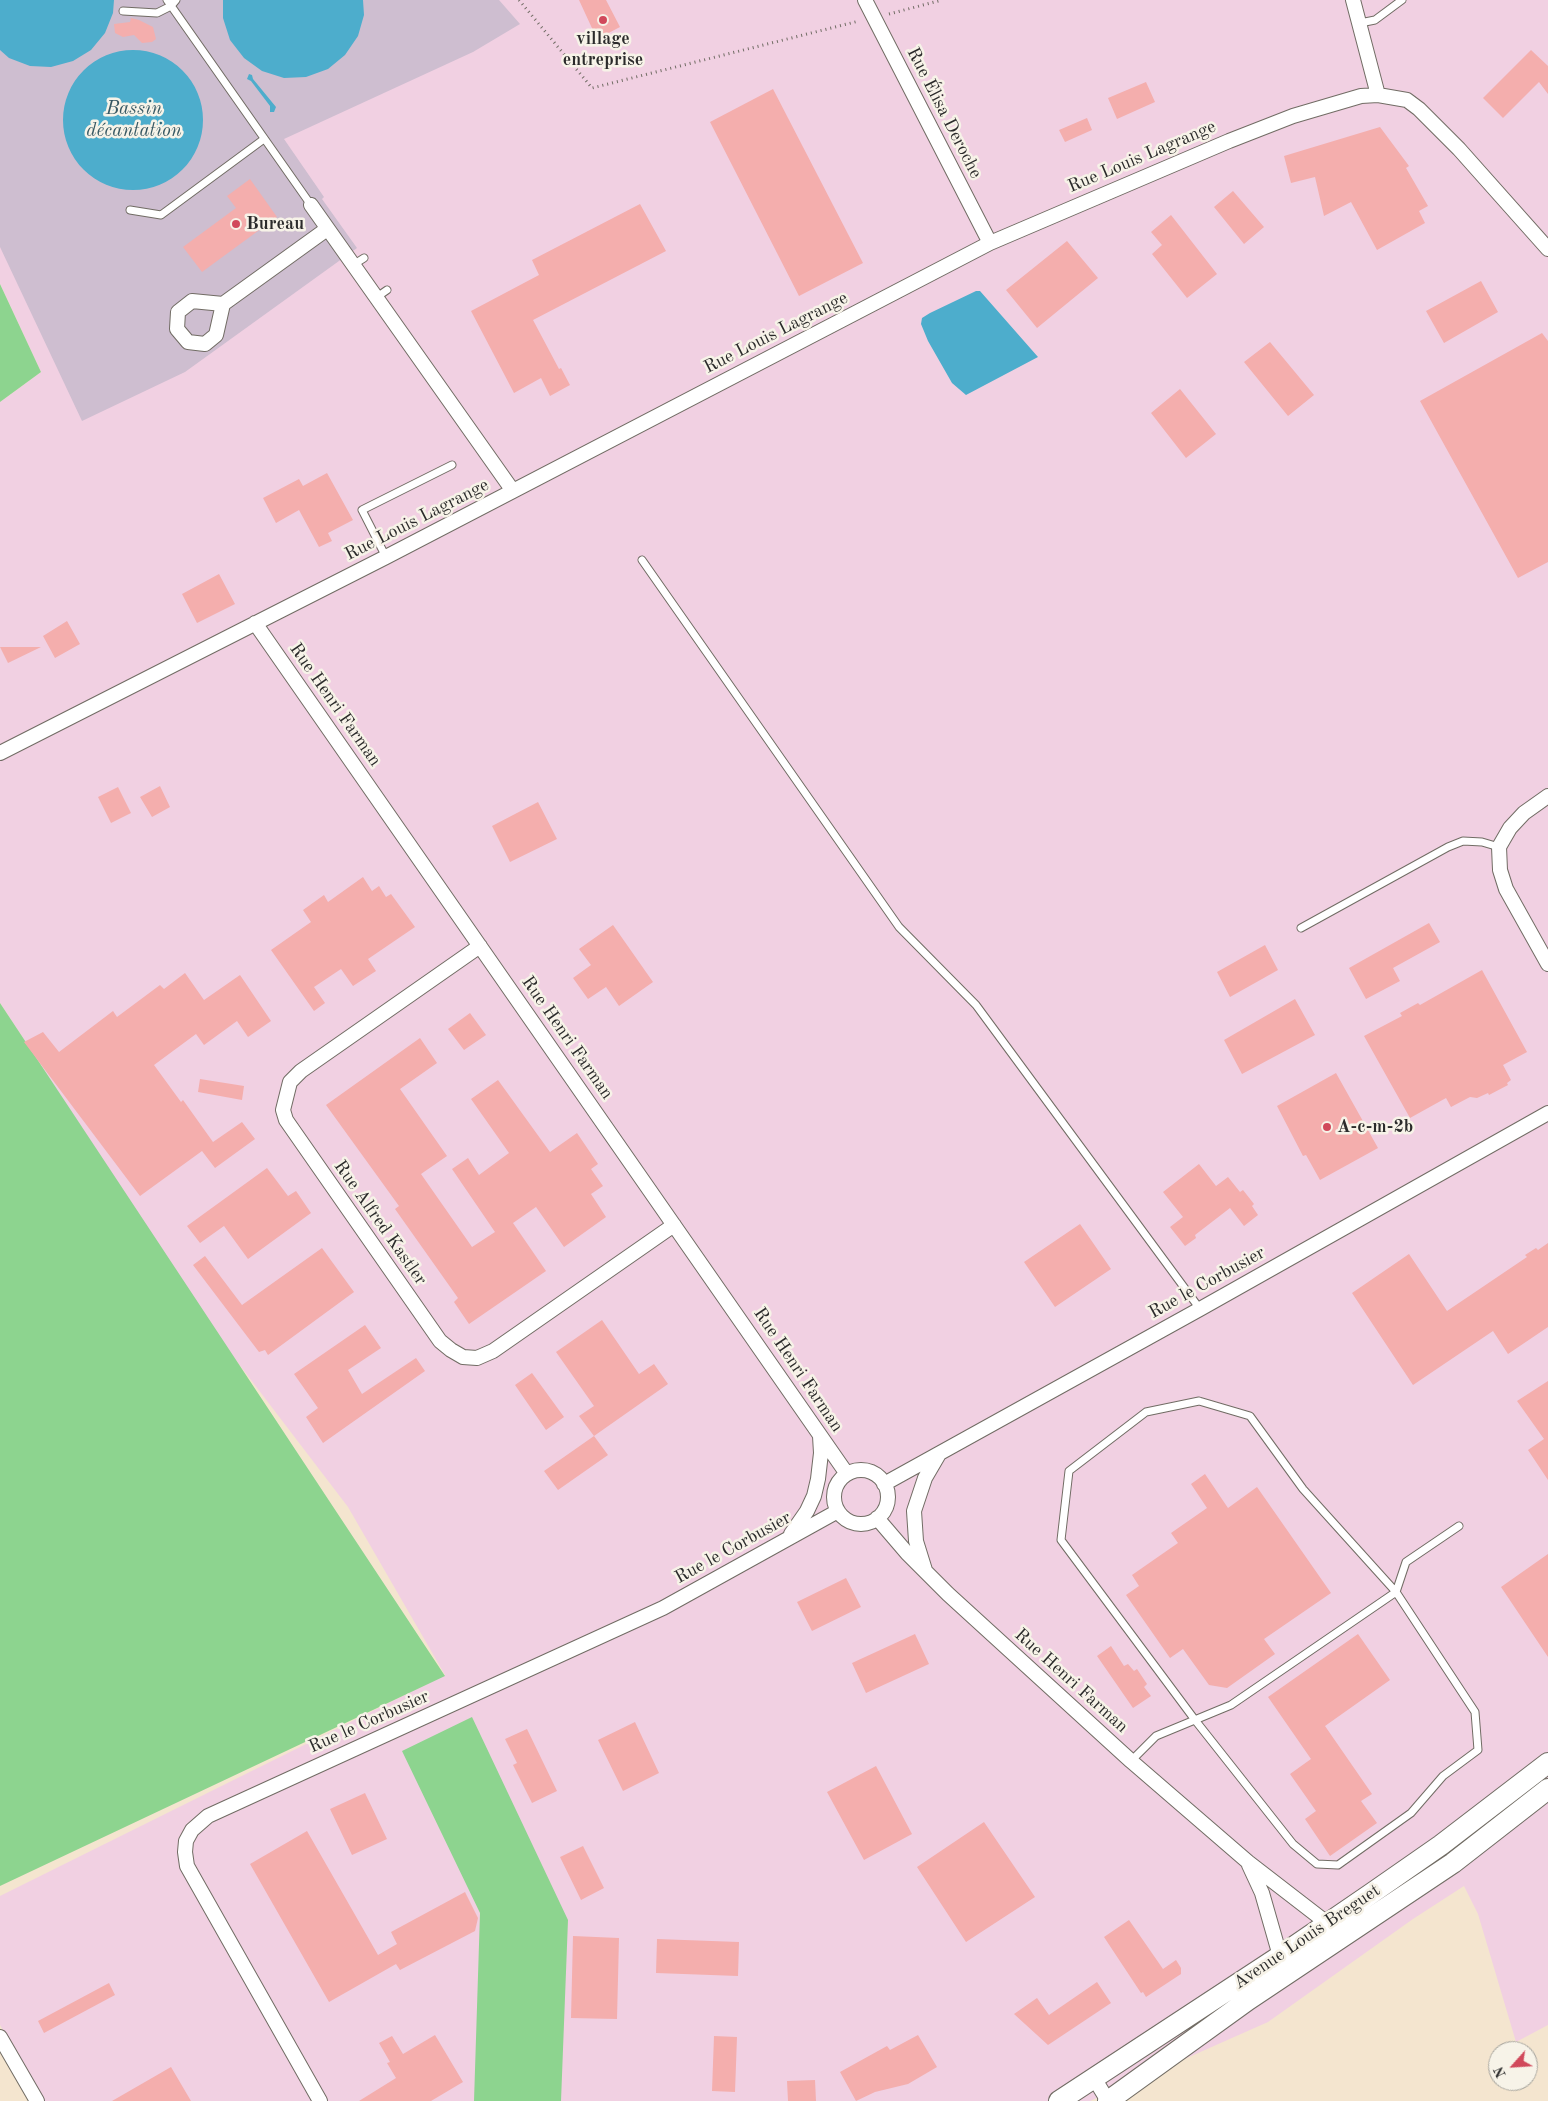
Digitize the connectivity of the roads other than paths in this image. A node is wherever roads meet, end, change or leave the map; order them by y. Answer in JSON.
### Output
{"nodes":[{"id":1,"x":865,"y":0,"type":"edge"},
{"id":2,"x":1353,"y":0,"type":"edge"},
{"id":3,"x":1402,"y":0,"type":"edge"},
{"id":4,"x":171,"y":2,"type":"edge"},
{"id":5,"x":123,"y":11,"type":"dead end"},
{"id":6,"x":1360,"y":23,"type":"junction"},
{"id":7,"x":1378,"y":95,"type":"junction"},
{"id":8,"x":264,"y":139,"type":"junction"},
{"id":9,"x":312,"y":205,"type":"joint"},
{"id":10,"x":130,"y":210,"type":"dead end"},
{"id":11,"x":327,"y":229,"type":"junction"},
{"id":12,"x":990,"y":243,"type":"junction"},
{"id":13,"x":1548,"y":248,"type":"edge"},
{"id":14,"x":223,"y":304,"type":"dead end"},
{"id":15,"x":452,"y":465,"type":"dead end"},
{"id":16,"x":513,"y":491,"type":"junction"},
{"id":17,"x":386,"y":557,"type":"junction"},
{"id":18,"x":642,"y":560,"type":"dead end"},
{"id":19,"x":255,"y":623,"type":"junction"},
{"id":20,"x":0,"y":753,"type":"edge"},
{"id":21,"x":1548,"y":796,"type":"edge"},
{"id":22,"x":1499,"y":847,"type":"junction"},
{"id":23,"x":1301,"y":928,"type":"dead end"},
{"id":24,"x":480,"y":946,"type":"junction"},
{"id":25,"x":1548,"y":964,"type":"edge"},
{"id":26,"x":1548,"y":1114,"type":"edge"},
{"id":27,"x":674,"y":1224,"type":"junction"},
{"id":28,"x":1200,"y":1309,"type":"junction"},
{"id":29,"x":819,"y":1434,"type":"junction"},
{"id":30,"x":941,"y":1451,"type":"junction"},
{"id":31,"x":847,"y":1474,"type":"junction"},
{"id":32,"x":884,"y":1484,"type":"junction"},
{"id":33,"x":838,"y":1511,"type":"junction"},
{"id":34,"x":877,"y":1518,"type":"junction"},
{"id":35,"x":1459,"y":1526,"type":"dead end"},
{"id":36,"x":787,"y":1538,"type":"junction"},
{"id":37,"x":926,"y":1572,"type":"junction"},
{"id":38,"x":1396,"y":1592,"type":"junction"},
{"id":39,"x":1195,"y":1720,"type":"junction"},
{"id":40,"x":1131,"y":1761,"type":"junction"},
{"id":41,"x":1548,"y":1763,"type":"edge"},
{"id":42,"x":1548,"y":1789,"type":"edge"},
{"id":43,"x":1248,"y":1862,"type":"junction"},
{"id":44,"x":1333,"y":1931,"type":"junction"},
{"id":45,"x":1285,"y":1963,"type":"junction"},
{"id":46,"x":0,"y":2037,"type":"edge"},
{"id":47,"x":1094,"y":2078,"type":"junction"},
{"id":48,"x":37,"y":2101,"type":"edge"},
{"id":49,"x":320,"y":2101,"type":"edge"},
{"id":50,"x":1059,"y":2101,"type":"edge"},
{"id":51,"x":1108,"y":2101,"type":"edge"}],
"edges":[{"from":1,"to":12,"type":"street","name":"Rue Élisa Deroche"},
{"from":2,"to":6,"type":"street"},
{"from":3,"to":6,"type":"lane"},
{"from":4,"to":5,"type":"lane"},
{"from":4,"to":8,"type":"lane"},
{"from":6,"to":7,"type":"street"},
{"from":7,"to":12,"type":"street","name":"Rue Louis Lagrange"},
{"from":7,"to":13,"type":"street","name":"Rue Louis Lagrange"},
{"from":8,"to":9,"type":"lane"},
{"from":8,"to":10,"type":"lane"},
{"from":9,"to":11,"type":"street"},
{"from":11,"to":14,"type":"street"},
{"from":11,"to":16,"type":"street"},
{"from":12,"to":16,"type":"street","name":"Rue Louis Lagrange"},
{"from":15,"to":17,"type":"lane"},
{"from":16,"to":17,"type":"street","name":"Rue Louis Lagrange"},
{"from":17,"to":19,"type":"street","name":"Rue Louis Lagrange"},
{"from":18,"to":28,"type":"lane"},
{"from":19,"to":20,"type":"street","name":"Rue Louis Lagrange"},
{"from":19,"to":24,"type":"street","name":"Rue Henri Farman"},
{"from":21,"to":22,"type":"street"},
{"from":22,"to":23,"type":"lane"},
{"from":22,"to":25,"type":"street"},
{"from":24,"to":27,"type":"street","name":"Rue Henri Farman"},
{"from":24,"to":27,"type":"street","name":"Rue Alfred Kastler"},
{"from":26,"to":28,"type":"street","name":"Rue le Corbusier"},
{"from":27,"to":29,"type":"street","name":"Rue Henri Farman"},
{"from":28,"to":30,"type":"street","name":"Rue le Corbusier"},
{"from":29,"to":31,"type":"street","name":"Rue Henri Farman"},
{"from":29,"to":36,"type":"street"},
{"from":30,"to":32,"type":"street","name":"Rue le Corbusier"},
{"from":30,"to":37,"type":"street"},
{"from":31,"to":32,"type":"street"},
{"from":31,"to":33,"type":"street"},
{"from":32,"to":34,"type":"street"},
{"from":33,"to":34,"type":"street"},
{"from":33,"to":36,"type":"street","name":"Rue le Corbusier"},
{"from":34,"to":37,"type":"street","name":"Rue Henri Farman"},
{"from":35,"to":38,"type":"lane"},
{"from":36,"to":49,"type":"street","name":"Rue le Corbusier"},
{"from":37,"to":40,"type":"street","name":"Rue Henri Farman"},
{"from":38,"to":39,"type":"lane"},
{"from":38,"to":39,"type":"lane"},
{"from":38,"to":39,"type":"lane"},
{"from":39,"to":40,"type":"lane"},
{"from":40,"to":43,"type":"street","name":"Rue Henri Farman"},
{"from":41,"to":44,"type":"street","name":"Avenue Louis Breguet"},
{"from":42,"to":44,"type":"street","name":"Avenue Louis Breguet"},
{"from":43,"to":44,"type":"street","name":"Rue Henri Farman"},
{"from":43,"to":45,"type":"street","name":"Rue Henri Farman"},
{"from":44,"to":45,"type":"street","name":"Avenue Louis Breguet"},
{"from":45,"to":47,"type":"street","name":"Avenue Louis Breguet"},
{"from":45,"to":51,"type":"street","name":"Avenue Louis Breguet"},
{"from":46,"to":48,"type":"street"},
{"from":47,"to":50,"type":"street","name":"Avenue Louis Breguet"},
{"from":47,"to":51,"type":"street"}]}
